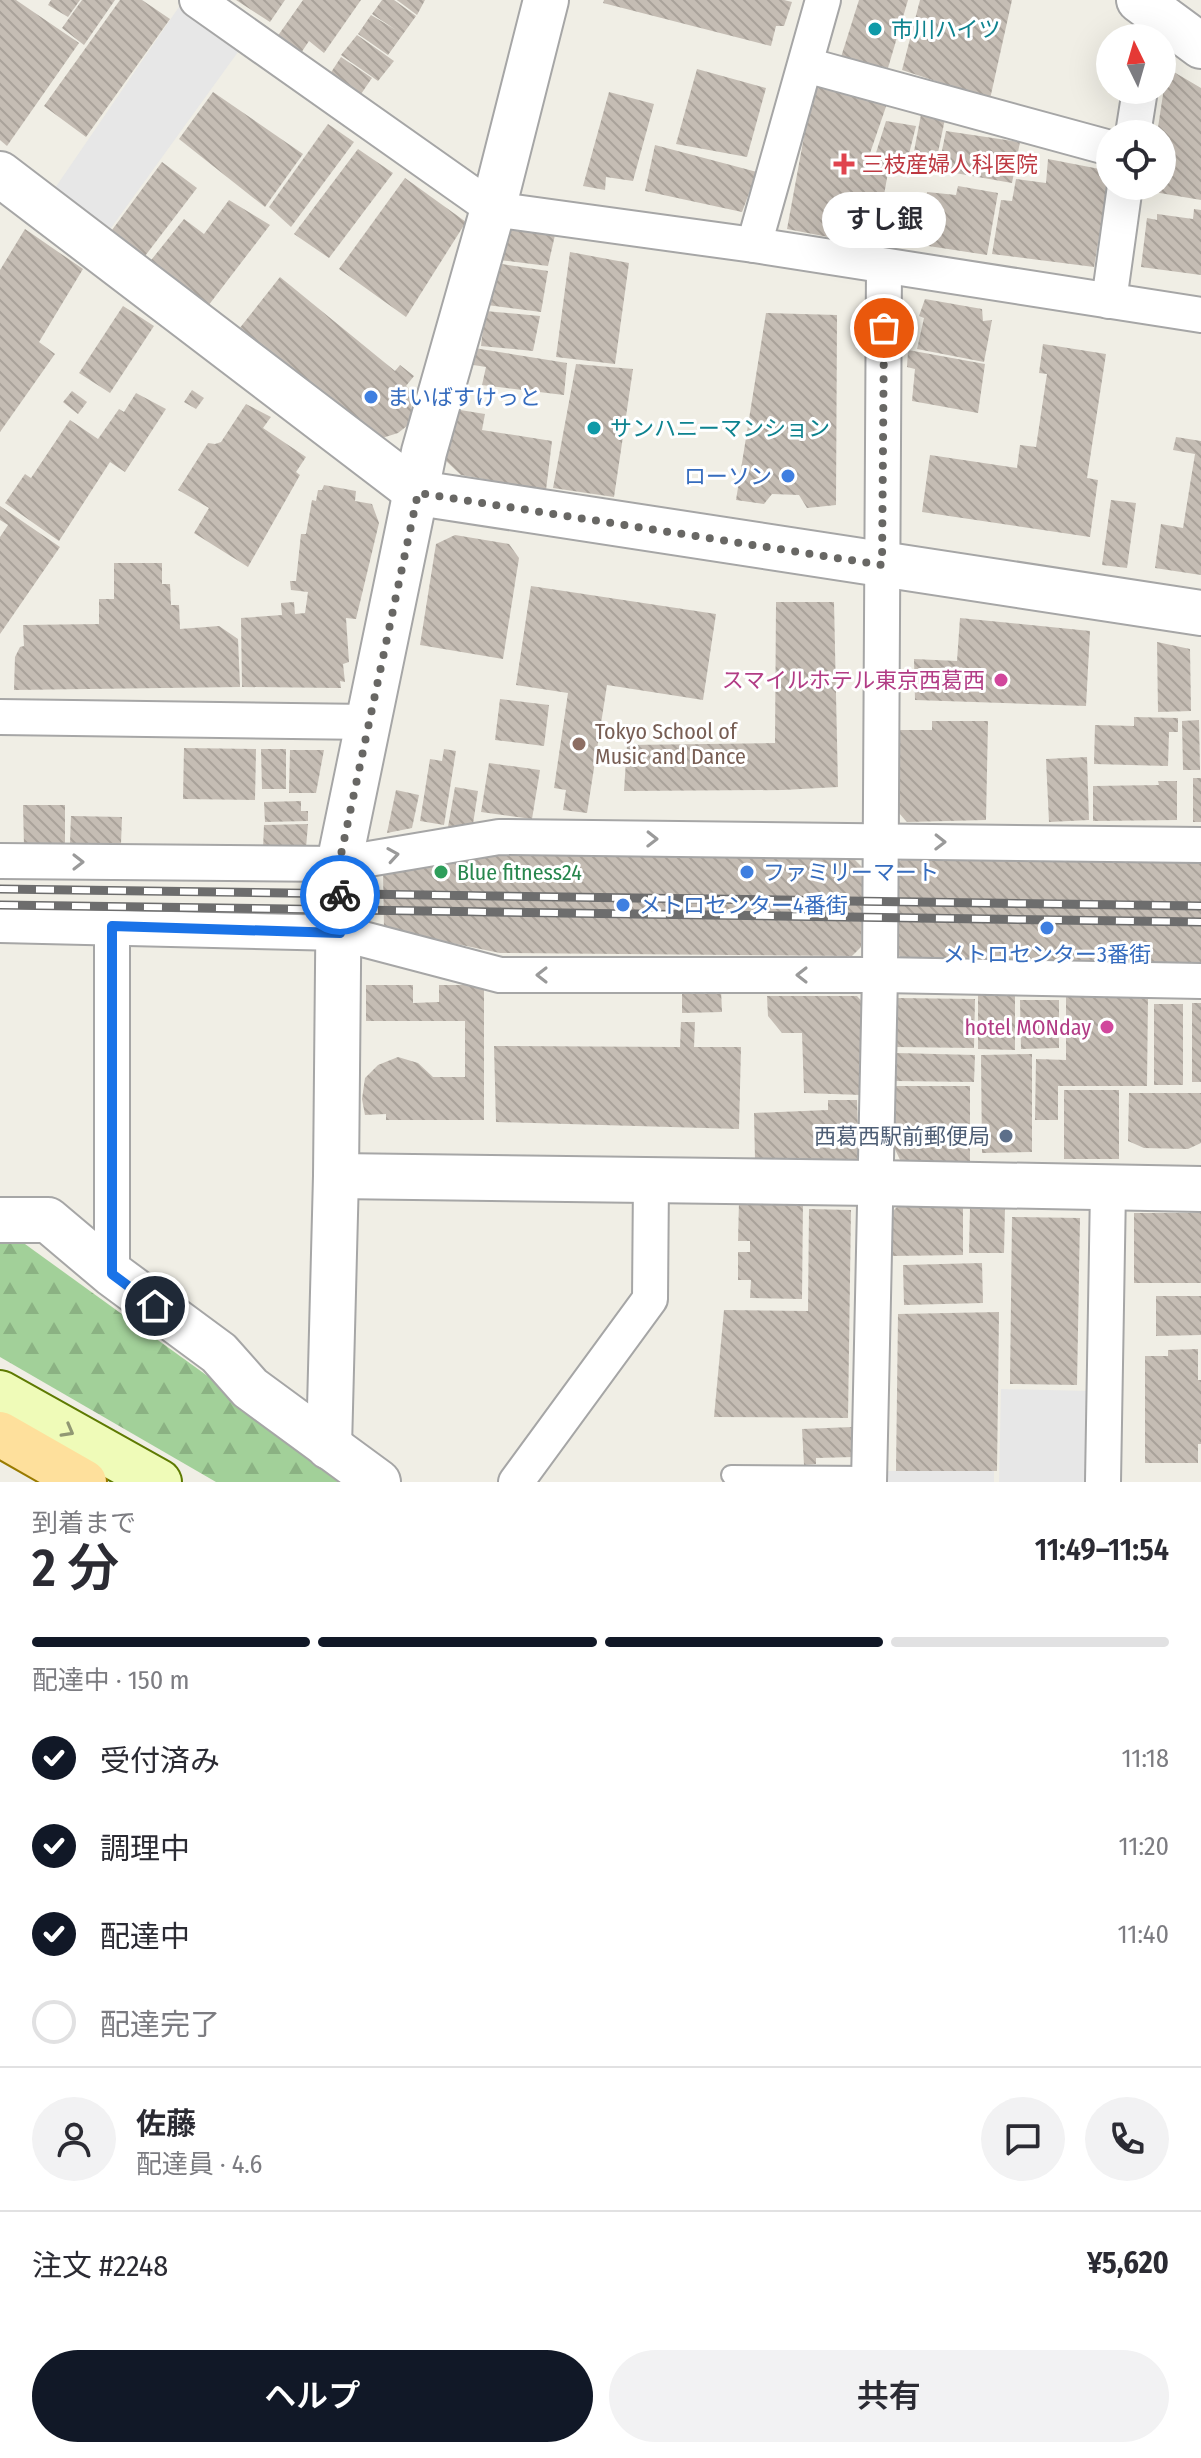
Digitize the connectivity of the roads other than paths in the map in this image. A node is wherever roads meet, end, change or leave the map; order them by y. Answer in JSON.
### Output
{"nodes":[{"id":1,"x":197,"y":0,"type":"edge"},
{"id":2,"x":546,"y":0,"type":"edge"},
{"id":3,"x":823,"y":0,"type":"edge"},
{"id":4,"x":1150,"y":12,"type":"edge"},
{"id":5,"x":1201,"y":46,"type":"edge"},
{"id":6,"x":806,"y":65,"type":"junction"},
{"id":7,"x":1096,"y":144,"type":"edge"},
{"id":8,"x":0,"y":174,"type":"edge"},
{"id":9,"x":1123,"y":200,"type":"edge"},
{"id":10,"x":493,"y":209,"type":"junction"},
{"id":11,"x":754,"y":245,"type":"junction"},
{"id":12,"x":884,"y":267,"type":"junction"},
{"id":13,"x":1109,"y":301,"type":"junction"},
{"id":14,"x":1201,"y":315,"type":"edge"},
{"id":15,"x":418,"y":493,"type":"junction"},
{"id":16,"x":882,"y":565,"type":"junction"},
{"id":17,"x":1201,"y":613,"type":"edge"},
{"id":18,"x":0,"y":717,"type":"edge"},
{"id":19,"x":369,"y":722,"type":"junction"},
{"id":20,"x":881,"y":841,"type":"junction"},
{"id":21,"x":1201,"y":845,"type":"edge"},
{"id":22,"x":0,"y":861,"type":"edge"},
{"id":23,"x":339,"y":864,"type":"junction"},
{"id":24,"x":0,"y":925,"type":"edge"},
{"id":25,"x":112,"y":926,"type":"junction"},
{"id":26,"x":340,"y":933,"type":"junction"},
{"id":27,"x":880,"y":975,"type":"junction"},
{"id":28,"x":1201,"y":981,"type":"edge"},
{"id":29,"x":336,"y":1176,"type":"junction"},
{"id":30,"x":651,"y":1180,"type":"junction"},
{"id":31,"x":874,"y":1183,"type":"junction"},
{"id":32,"x":1108,"y":1189,"type":"junction"},
{"id":33,"x":1201,"y":1189,"type":"edge"},
{"id":34,"x":0,"y":1220,"type":"edge"},
{"id":35,"x":112,"y":1274,"type":"junction"},
{"id":36,"x":0,"y":1393,"type":"edge"},
{"id":37,"x":0,"y":1434,"type":"edge"},
{"id":38,"x":329,"y":1447,"type":"junction"},
{"id":39,"x":731,"y":1475,"type":"dead end"},
{"id":40,"x":869,"y":1479,"type":"edge"},
{"id":41,"x":84,"y":1482,"type":"edge"},
{"id":42,"x":159,"y":1482,"type":"edge"},
{"id":43,"x":378,"y":1482,"type":"edge"},
{"id":44,"x":516,"y":1482,"type":"edge"},
{"id":45,"x":1103,"y":1482,"type":"edge"}],
"edges":[{"from":1,"to":10,"type":"street"},
{"from":2,"to":10,"type":"street"},
{"from":3,"to":6,"type":"street"},
{"from":4,"to":5,"type":"street"},
{"from":6,"to":7,"type":"street"},
{"from":6,"to":11,"type":"street"},
{"from":8,"to":15,"type":"street"},
{"from":9,"to":13,"type":"street"},
{"from":10,"to":11,"type":"street"},
{"from":10,"to":15,"type":"street"},
{"from":11,"to":12,"type":"street"},
{"from":12,"to":13,"type":"street"},
{"from":12,"to":16,"type":"street"},
{"from":13,"to":14,"type":"street"},
{"from":15,"to":16,"type":"street"},
{"from":15,"to":19,"type":"street"},
{"from":16,"to":17,"type":"street"},
{"from":16,"to":20,"type":"street"},
{"from":18,"to":19,"type":"street"},
{"from":19,"to":23,"type":"street"},
{"from":20,"to":21,"type":"street","one_way":true},
{"from":23,"to":20,"type":"street","one_way":true},
{"from":20,"to":27,"type":"street"},
{"from":22,"to":23,"type":"street","one_way":true},
{"from":23,"to":26,"type":"street"},
{"from":24,"to":25,"type":"street"},
{"from":25,"to":26,"type":"street"},
{"from":25,"to":35,"type":"street"},
{"from":27,"to":26,"type":"street","one_way":true},
{"from":26,"to":29,"type":"street"},
{"from":27,"to":28,"type":"street"},
{"from":27,"to":31,"type":"street"},
{"from":29,"to":30,"type":"street"},
{"from":29,"to":38,"type":"street"},
{"from":30,"to":31,"type":"street"},
{"from":30,"to":44,"type":"street"},
{"from":31,"to":32,"type":"street"},
{"from":31,"to":40,"type":"street"},
{"from":32,"to":33,"type":"street"},
{"from":32,"to":45,"type":"street"},
{"from":34,"to":35,"type":"street"},
{"from":35,"to":38,"type":"street"},
{"from":36,"to":42,"type":"main road","one_way":true},
{"from":37,"to":41,"type":"main road"},
{"from":38,"to":43,"type":"street"},
{"from":39,"to":40,"type":"lane"}]}
